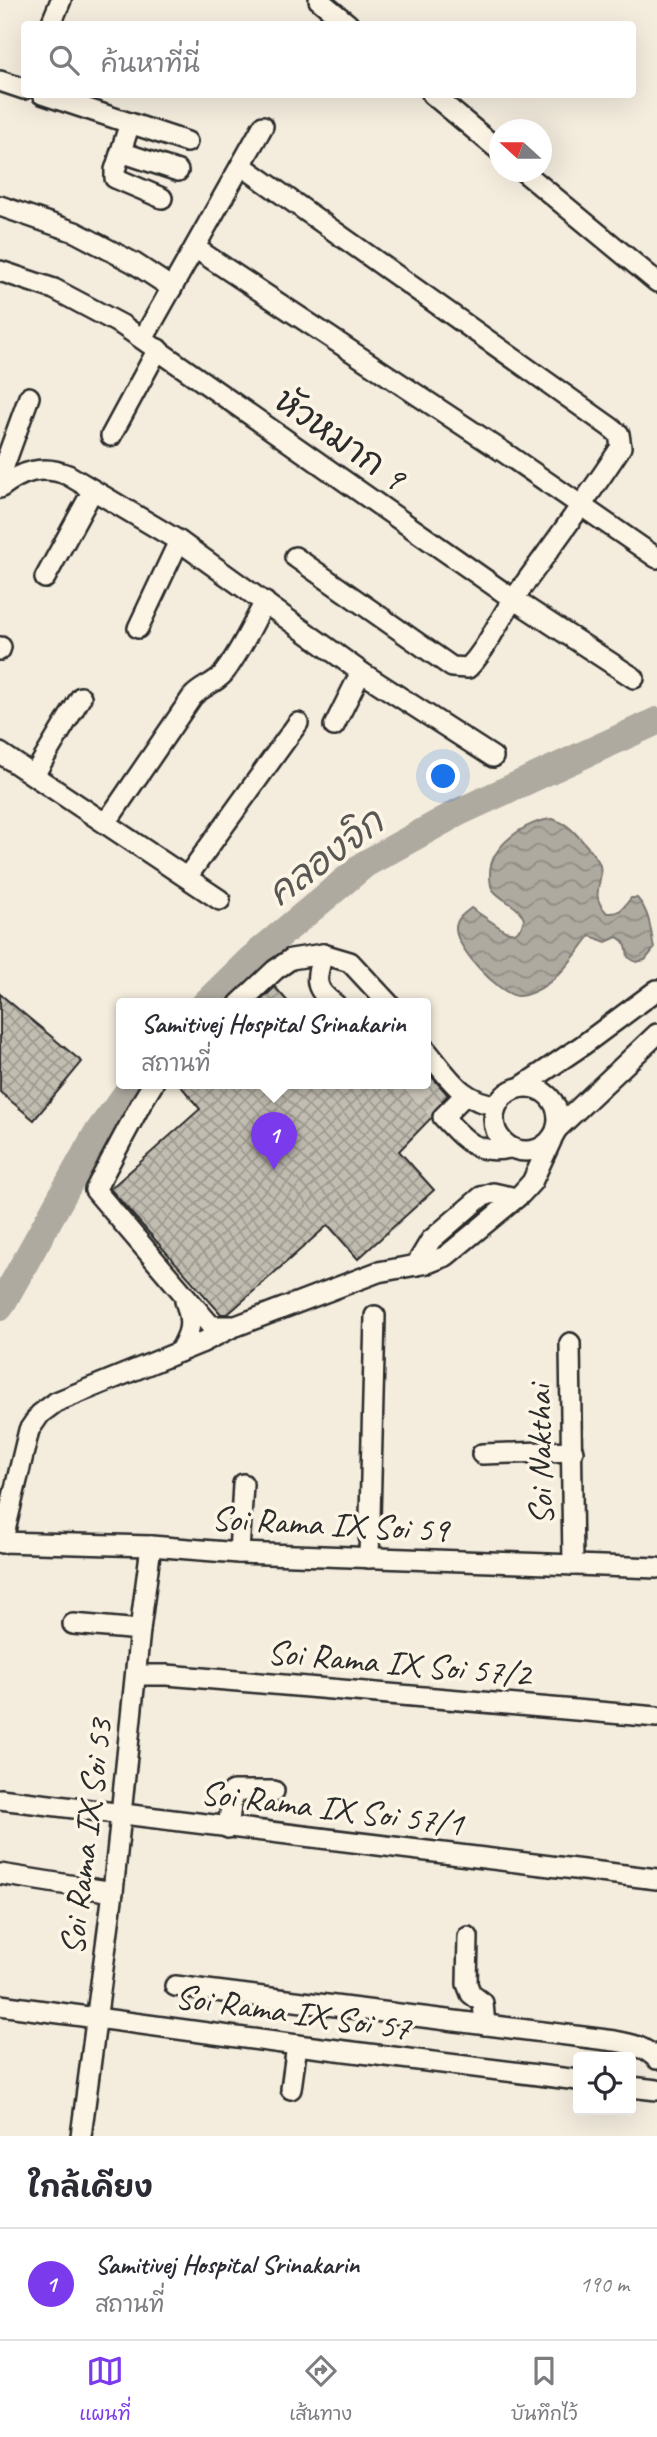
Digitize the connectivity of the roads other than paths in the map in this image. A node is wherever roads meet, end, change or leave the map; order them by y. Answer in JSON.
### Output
{"nodes":[{"id":1,"x":61,"y":0,"type":"edge"},
{"id":2,"x":319,"y":0,"type":"edge"},
{"id":3,"x":52,"y":21,"type":"edge"},
{"id":4,"x":344,"y":21,"type":"edge"},
{"id":5,"x":0,"y":81,"type":"edge"},
{"id":6,"x":21,"y":88,"type":"edge"},
{"id":7,"x":54,"y":98,"type":"edge"},
{"id":8,"x":437,"y":98,"type":"edge"},
{"id":9,"x":130,"y":123,"type":"junction"},
{"id":10,"x":263,"y":126,"type":"dead end"},
{"id":11,"x":187,"y":142,"type":"dead end"},
{"id":12,"x":489,"y":142,"type":"edge"},
{"id":13,"x":121,"y":152,"type":"junction"},
{"id":14,"x":241,"y":165,"type":"junction"},
{"id":15,"x":178,"y":171,"type":"dead end"},
{"id":16,"x":536,"y":182,"type":"edge"},
{"id":17,"x":162,"y":198,"type":"dead end"},
{"id":18,"x":0,"y":206,"type":"edge"},
{"id":19,"x":195,"y":248,"type":"junction"},
{"id":20,"x":0,"y":271,"type":"edge"},
{"id":21,"x":657,"y":282,"type":"edge"},
{"id":22,"x":172,"y":288,"type":"junction"},
{"id":23,"x":151,"y":344,"type":"junction"},
{"id":24,"x":29,"y":397,"type":"dead end"},
{"id":25,"x":111,"y":436,"type":"dead end"},
{"id":26,"x":0,"y":477,"type":"edge"},
{"id":27,"x":0,"y":488,"type":"edge"},
{"id":28,"x":93,"y":490,"type":"junction"},
{"id":29,"x":582,"y":506,"type":"junction"},
{"id":30,"x":179,"y":541,"type":"junction"},
{"id":31,"x":295,"y":557,"type":"dead end"},
{"id":32,"x":657,"y":558,"type":"edge"},
{"id":33,"x":45,"y":578,"type":"dead end"},
{"id":34,"x":513,"y":600,"type":"junction"},
{"id":35,"x":265,"y":602,"type":"junction"},
{"id":36,"x":138,"y":628,"type":"dead end"},
{"id":37,"x":361,"y":672,"type":"junction"},
{"id":38,"x":634,"y":678,"type":"dead end"},
{"id":39,"x":82,"y":697,"type":"dead end"},
{"id":40,"x":298,"y":723,"type":"dead end"},
{"id":41,"x":334,"y":726,"type":"dead end"},
{"id":42,"x":0,"y":753,"type":"edge"},
{"id":43,"x":493,"y":757,"type":"dead end"},
{"id":44,"x":34,"y":775,"type":"junction"},
{"id":45,"x":106,"y":824,"type":"junction"},
{"id":46,"x":187,"y":877,"type":"junction"},
{"id":47,"x":220,"y":900,"type":"dead end"},
{"id":48,"x":323,"y":954,"type":"junction"},
{"id":49,"x":657,"y":990,"type":"edge"},
{"id":50,"x":245,"y":998,"type":"edge"},
{"id":51,"x":328,"y":998,"type":"edge"},
{"id":52,"x":383,"y":998,"type":"edge"},
{"id":53,"x":657,"y":1034,"type":"edge"},
{"id":54,"x":431,"y":1055,"type":"edge"},
{"id":55,"x":521,"y":1087,"type":"junction"},
{"id":56,"x":150,"y":1089,"type":"edge"},
{"id":57,"x":465,"y":1095,"type":"junction"},
{"id":58,"x":497,"y":1105,"type":"junction"},
{"id":59,"x":554,"y":1135,"type":"junction"},
{"id":60,"x":510,"y":1148,"type":"junction"},
{"id":61,"x":183,"y":1295,"type":"junction"},
{"id":62,"x":375,"y":1316,"type":"dead end"},
{"id":63,"x":236,"y":1326,"type":"junction"},
{"id":64,"x":570,"y":1343,"type":"dead end"},
{"id":65,"x":179,"y":1352,"type":"junction"},
{"id":66,"x":572,"y":1451,"type":"junction"},
{"id":67,"x":482,"y":1454,"type":"dead end"},
{"id":68,"x":243,"y":1485,"type":"dead end"},
{"id":69,"x":1,"y":1542,"type":"edge"},
{"id":70,"x":151,"y":1546,"type":"junction"},
{"id":71,"x":239,"y":1553,"type":"junction"},
{"id":72,"x":369,"y":1558,"type":"junction"},
{"id":73,"x":573,"y":1565,"type":"junction"},
{"id":74,"x":657,"y":1568,"type":"edge"},
{"id":75,"x":73,"y":1624,"type":"dead end"},
{"id":76,"x":140,"y":1630,"type":"junction"},
{"id":77,"x":136,"y":1675,"type":"junction"},
{"id":78,"x":657,"y":1717,"type":"edge"},
{"id":79,"x":274,"y":1791,"type":"dead end"},
{"id":80,"x":0,"y":1799,"type":"edge"},
{"id":81,"x":122,"y":1815,"type":"junction"},
{"id":82,"x":228,"y":1828,"type":"junction"},
{"id":83,"x":0,"y":1874,"type":"edge"},
{"id":84,"x":657,"y":1879,"type":"edge"},
{"id":85,"x":113,"y":1892,"type":"junction"},
{"id":86,"x":468,"y":1937,"type":"dead end"},
{"id":87,"x":175,"y":1986,"type":"dead end"},
{"id":88,"x":0,"y":2005,"type":"edge"},
{"id":89,"x":96,"y":2017,"type":"junction"},
{"id":90,"x":485,"y":2025,"type":"junction"},
{"id":91,"x":297,"y":2045,"type":"junction"},
{"id":92,"x":657,"y":2059,"type":"edge"},
{"id":93,"x":573,"y":2079,"type":"edge"},
{"id":94,"x":636,"y":2088,"type":"edge"},
{"id":95,"x":291,"y":2089,"type":"dead end"},
{"id":96,"x":657,"y":2090,"type":"edge"},
{"id":97,"x":81,"y":2136,"type":"edge"}],
"edges":[{"from":1,"to":3,"type":"street"},
{"from":2,"to":4,"type":"street"},
{"from":5,"to":6,"type":"street"},
{"from":7,"to":9,"type":"street"},
{"from":8,"to":12,"type":"street"},
{"from":9,"to":11,"type":"street"},
{"from":9,"to":13,"type":"street"},
{"from":10,"to":14,"type":"street"},
{"from":13,"to":15,"type":"street"},
{"from":13,"to":17,"type":"street"},
{"from":14,"to":19,"type":"street"},
{"from":14,"to":29,"type":"street"},
{"from":16,"to":21,"type":"street"},
{"from":18,"to":22,"type":"street"},
{"from":19,"to":22,"type":"street"},
{"from":19,"to":29,"type":"street"},
{"from":20,"to":23,"type":"street","name":"หัวหมาก 9"},
{"from":22,"to":23,"type":"street"},
{"from":23,"to":25,"type":"street"},
{"from":23,"to":34,"type":"street","name":"หัวหมาก 9"},
{"from":24,"to":26,"type":"street"},
{"from":27,"to":28,"type":"street"},
{"from":28,"to":30,"type":"street"},
{"from":28,"to":33,"type":"street"},
{"from":29,"to":32,"type":"street"},
{"from":29,"to":34,"type":"street"},
{"from":30,"to":35,"type":"street"},
{"from":30,"to":36,"type":"street"},
{"from":31,"to":34,"type":"street"},
{"from":34,"to":38,"type":"street","name":"หัวหมาก 9"},
{"from":35,"to":37,"type":"street"},
{"from":35,"to":45,"type":"street"},
{"from":37,"to":41,"type":"street"},
{"from":37,"to":43,"type":"street"},
{"from":39,"to":44,"type":"street"},
{"from":40,"to":46,"type":"street"},
{"from":42,"to":44,"type":"street"},
{"from":44,"to":45,"type":"street"},
{"from":45,"to":46,"type":"street"},
{"from":46,"to":47,"type":"street"},
{"from":48,"to":50,"type":"street"},
{"from":48,"to":51,"type":"street"},
{"from":48,"to":52,"type":"street"},
{"from":49,"to":55,"type":"street"},
{"from":53,"to":59,"type":"street"},
{"from":54,"to":57,"type":"street"},
{"from":55,"to":58,"type":"street"},
{"from":55,"to":59,"type":"street"},
{"from":56,"to":61,"type":"street"},
{"from":57,"to":58,"type":"street"},
{"from":57,"to":60,"type":"street"},
{"from":58,"to":60,"type":"street"},
{"from":59,"to":60,"type":"street"},
{"from":59,"to":63,"type":"street"},
{"from":61,"to":63,"type":"street"},
{"from":61,"to":65,"type":"street"},
{"from":62,"to":72,"type":"street"},
{"from":63,"to":65,"type":"street"},
{"from":64,"to":66,"type":"street","name":"Soi Nakthai"},
{"from":65,"to":69,"type":"street"},
{"from":66,"to":67,"type":"street"},
{"from":66,"to":73,"type":"street","name":"Soi Nakthai"},
{"from":68,"to":71,"type":"street"},
{"from":69,"to":70,"type":"street","name":"Soi Rama IX Soi 59"},
{"from":70,"to":71,"type":"street","name":"Soi Rama IX Soi 59"},
{"from":70,"to":76,"type":"street","name":"Soi Rama IX Soi 53"},
{"from":71,"to":72,"type":"street","name":"Soi Rama IX Soi 59"},
{"from":72,"to":73,"type":"street","name":"Soi Rama IX Soi 59"},
{"from":73,"to":74,"type":"street","name":"Soi Rama IX Soi 59"},
{"from":75,"to":76,"type":"street"},
{"from":76,"to":77,"type":"street","name":"Soi Rama IX Soi 53"},
{"from":77,"to":78,"type":"street","name":"Soi Rama IX Soi 57/2"},
{"from":77,"to":81,"type":"street","name":"Soi Rama IX Soi 53"},
{"from":79,"to":82,"type":"street"},
{"from":80,"to":81,"type":"street","name":"Soi Rama IX Soi 57/1"},
{"from":81,"to":82,"type":"street","name":"Soi Rama IX Soi 57/1"},
{"from":81,"to":85,"type":"street","name":"Soi Rama IX Soi 53"},
{"from":82,"to":84,"type":"street","name":"Soi Rama IX Soi 57/1"},
{"from":83,"to":85,"type":"street"},
{"from":85,"to":89,"type":"street","name":"Soi Rama IX Soi 53"},
{"from":86,"to":90,"type":"street"},
{"from":87,"to":90,"type":"street"},
{"from":88,"to":89,"type":"street","name":"Soi Rama IX Soi 57"},
{"from":89,"to":91,"type":"street","name":"Soi Rama IX Soi 57"},
{"from":89,"to":97,"type":"street","name":"Soi Rama IX Soi 53"},
{"from":90,"to":92,"type":"street"},
{"from":91,"to":93,"type":"street","name":"Soi Rama IX Soi 57"},
{"from":91,"to":95,"type":"street"},
{"from":94,"to":96,"type":"street"}]}
